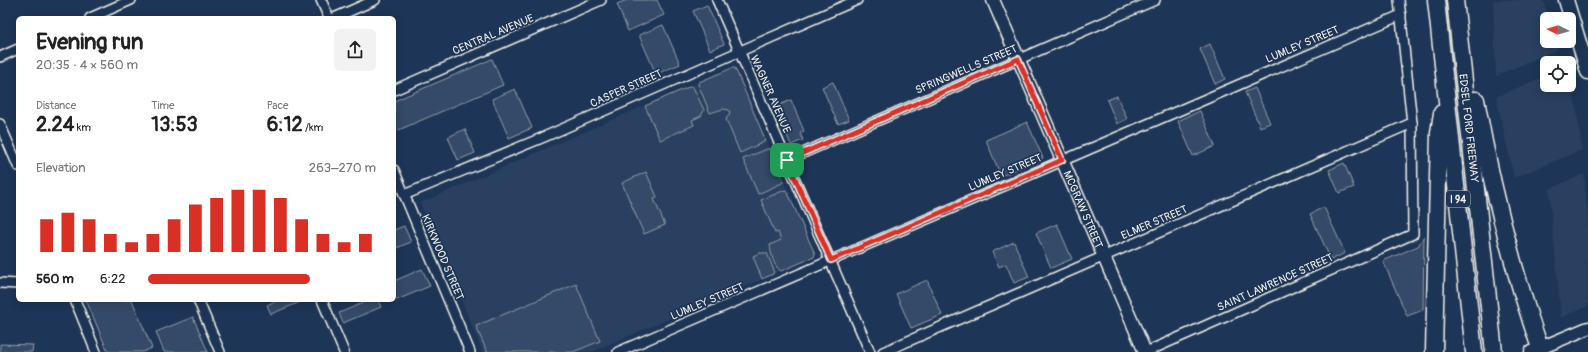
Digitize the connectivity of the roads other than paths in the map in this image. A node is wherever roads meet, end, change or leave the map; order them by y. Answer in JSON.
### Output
{"nodes":[{"id":1,"x":132,"y":0,"type":"edge"},
{"id":2,"x":321,"y":0,"type":"edge"},
{"id":3,"x":375,"y":0,"type":"edge"},
{"id":4,"x":601,"y":0,"type":"edge"},
{"id":5,"x":717,"y":0,"type":"edge"},
{"id":6,"x":857,"y":0,"type":"edge"},
{"id":7,"x":993,"y":0,"type":"edge"},
{"id":8,"x":1156,"y":0,"type":"edge"},
{"id":9,"x":1399,"y":0,"type":"edge"},
{"id":10,"x":1436,"y":0,"type":"edge"},
{"id":11,"x":1455,"y":0,"type":"edge"},
{"id":12,"x":1566,"y":0,"type":"edge"},
{"id":13,"x":1401,"y":15,"type":"junction"},
{"id":14,"x":95,"y":16,"type":"edge"},
{"id":15,"x":328,"y":16,"type":"edge"},
{"id":16,"x":339,"y":16,"type":"edge"},
{"id":17,"x":1458,"y":23,"type":"junction"},
{"id":18,"x":16,"y":50,"type":"edge"},
{"id":19,"x":739,"y":51,"type":"junction"},
{"id":20,"x":0,"y":57,"type":"edge"},
{"id":21,"x":1018,"y":59,"type":"junction"},
{"id":22,"x":1587,"y":65,"type":"edge"},
{"id":23,"x":396,"y":89,"type":"edge"},
{"id":24,"x":1446,"y":90,"type":"junction"},
{"id":25,"x":1412,"y":123,"type":"junction"},
{"id":26,"x":0,"y":124,"type":"edge"},
{"id":27,"x":16,"y":155,"type":"edge"},
{"id":28,"x":787,"y":160,"type":"junction"},
{"id":29,"x":1062,"y":160,"type":"junction"},
{"id":30,"x":396,"y":175,"type":"edge"},
{"id":31,"x":404,"y":195,"type":"junction"},
{"id":32,"x":1104,"y":257,"type":"junction"},
{"id":33,"x":831,"y":260,"type":"junction"},
{"id":34,"x":0,"y":283,"type":"edge"},
{"id":35,"x":16,"y":284,"type":"edge"},
{"id":36,"x":76,"y":302,"type":"edge"},
{"id":37,"x":199,"y":302,"type":"edge"},
{"id":38,"x":323,"y":302,"type":"edge"},
{"id":39,"x":1588,"y":328,"type":"edge"},
{"id":40,"x":1535,"y":350,"type":"edge"},
{"id":41,"x":96,"y":352,"type":"edge"},
{"id":42,"x":220,"y":352,"type":"edge"},
{"id":43,"x":344,"y":352,"type":"edge"},
{"id":44,"x":470,"y":352,"type":"edge"},
{"id":45,"x":618,"y":352,"type":"edge"},
{"id":46,"x":870,"y":352,"type":"edge"},
{"id":47,"x":883,"y":352,"type":"edge"},
{"id":48,"x":1146,"y":352,"type":"edge"},
{"id":49,"x":1434,"y":352,"type":"edge"},
{"id":50,"x":1474,"y":352,"type":"edge"},
{"id":51,"x":1494,"y":352,"type":"edge"}],
"edges":[{"from":1,"to":14,"type":"street"},
{"from":2,"to":15,"type":"street"},
{"from":3,"to":16,"type":"street"},
{"from":4,"to":23,"type":"street","name":"CENTRAL AVENUE"},
{"from":5,"to":19,"type":"street","name":"WAGNER AVENUE"},
{"from":6,"to":19,"type":"street","name":"CASPER STREET"},
{"from":7,"to":21,"type":"street","name":"MCGRAW STREET"},
{"from":8,"to":21,"type":"street","name":"SPRINGWELLS STREET"},
{"from":9,"to":13,"type":"street"},
{"from":10,"to":24,"type":"highway","name":"EDSEL FORD FREEWAY","number":"I 94"},
{"from":11,"to":17,"type":"highway","name":"EDSEL FORD FREEWAY","number":"I 94"},
{"from":12,"to":22,"type":"main road"},
{"from":13,"to":25,"type":"street"},
{"from":13,"to":29,"type":"street","name":"LUMLEY STREET"},
{"from":17,"to":40,"type":"highway"},
{"from":17,"to":51,"type":"highway","name":"EDSEL FORD FREEWAY","number":"I 94"},
{"from":18,"to":20,"type":"street"},
{"from":19,"to":28,"type":"street","name":"WAGNER AVENUE"},
{"from":19,"to":31,"type":"street","name":"CASPER STREET"},
{"from":21,"to":28,"type":"street","name":"SPRINGWELLS STREET"},
{"from":21,"to":29,"type":"street","name":"MCGRAW STREET"},
{"from":24,"to":49,"type":"highway"},
{"from":24,"to":50,"type":"highway","name":"EDSEL FORD FREEWAY","number":"I 94"},
{"from":25,"to":32,"type":"street","name":"ELMER STREET"},
{"from":25,"to":48,"type":"street","name":"SAINT LAWRENCE STREET"},
{"from":26,"to":27,"type":"street"},
{"from":28,"to":33,"type":"street","name":"WAGNER AVENUE"},
{"from":29,"to":32,"type":"street","name":"MCGRAW STREET"},
{"from":29,"to":33,"type":"street","name":"LUMLEY STREET"},
{"from":30,"to":31,"type":"street","name":"KIRKWOOD STREET"},
{"from":31,"to":44,"type":"street","name":"KIRKWOOD STREET"},
{"from":32,"to":47,"type":"street","name":"ELMER STREET"},
{"from":32,"to":48,"type":"street","name":"MCGRAW STREET"},
{"from":33,"to":45,"type":"street","name":"LUMLEY STREET"},
{"from":33,"to":46,"type":"street","name":"WAGNER AVENUE"},
{"from":34,"to":35,"type":"street"},
{"from":36,"to":41,"type":"street"},
{"from":37,"to":42,"type":"street"},
{"from":38,"to":43,"type":"street"},
{"from":39,"to":40,"type":"street"}]}
